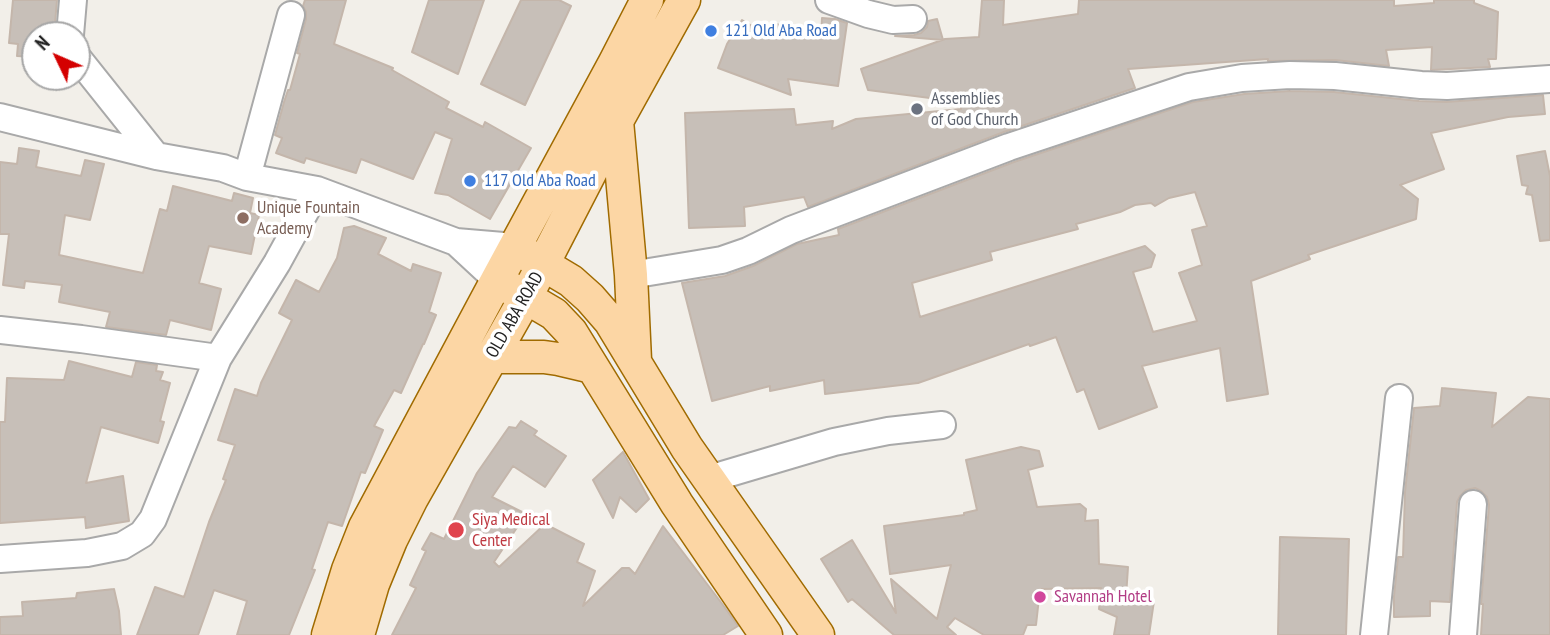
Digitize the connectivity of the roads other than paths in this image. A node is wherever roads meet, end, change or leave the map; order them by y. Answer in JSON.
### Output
{"nodes":[{"id":1,"x":73,"y":0,"type":"edge"},
{"id":2,"x":647,"y":0,"type":"edge"},
{"id":3,"x":684,"y":0,"type":"edge"},
{"id":4,"x":829,"y":0,"type":"edge"},
{"id":5,"x":291,"y":15,"type":"dead end"},
{"id":6,"x":912,"y":19,"type":"dead end"},
{"id":7,"x":71,"y":21,"type":"edge"},
{"id":8,"x":91,"y":75,"type":"edge"},
{"id":9,"x":1550,"y":79,"type":"edge"},
{"id":10,"x":0,"y":117,"type":"edge"},
{"id":11,"x":617,"y":121,"type":"junction"},
{"id":12,"x":156,"y":156,"type":"junction"},
{"id":13,"x":247,"y":177,"type":"junction"},
{"id":14,"x":317,"y":190,"type":"junction"},
{"id":15,"x":456,"y":242,"type":"junction"},
{"id":16,"x":515,"y":247,"type":"junction"},
{"id":17,"x":544,"y":264,"type":"junction"},
{"id":18,"x":631,"y":275,"type":"junction"},
{"id":19,"x":497,"y":280,"type":"junction"},
{"id":20,"x":526,"y":298,"type":"junction"},
{"id":21,"x":0,"y":330,"type":"edge"},
{"id":22,"x":491,"y":357,"type":"junction"},
{"id":23,"x":218,"y":358,"type":"junction"},
{"id":24,"x":635,"y":361,"type":"junction"},
{"id":25,"x":592,"y":367,"type":"junction"},
{"id":26,"x":1399,"y":398,"type":"dead end"},
{"id":27,"x":942,"y":425,"type":"dead end"},
{"id":28,"x":709,"y":479,"type":"junction"},
{"id":29,"x":1473,"y":504,"type":"dead end"},
{"id":30,"x":0,"y":559,"type":"edge"},
{"id":31,"x":328,"y":635,"type":"edge"},
{"id":32,"x":358,"y":635,"type":"edge"},
{"id":33,"x":766,"y":635,"type":"edge"},
{"id":34,"x":818,"y":635,"type":"edge"},
{"id":35,"x":1374,"y":635,"type":"edge"},
{"id":36,"x":1463,"y":635,"type":"edge"}],
"edges":[{"from":1,"to":7,"type":"street"},
{"from":2,"to":16,"type":"main road","name":"OLD ABA ROAD"},
{"from":3,"to":11,"type":"main road","name":"OLD ABA ROAD"},
{"from":4,"to":6,"type":"street"},
{"from":5,"to":13,"type":"street"},
{"from":8,"to":12,"type":"street"},
{"from":9,"to":18,"type":"street"},
{"from":10,"to":12,"type":"street"},
{"from":11,"to":17,"type":"main road","name":"OLD ABA ROAD"},
{"from":11,"to":18,"type":"main road"},
{"from":12,"to":13,"type":"street"},
{"from":13,"to":14,"type":"street"},
{"from":14,"to":15,"type":"street"},
{"from":14,"to":23,"type":"street"},
{"from":15,"to":16,"type":"street"},
{"from":15,"to":19,"type":"street"},
{"from":16,"to":17,"type":"main road"},
{"from":16,"to":19,"type":"main road","name":"OLD ABA ROAD"},
{"from":17,"to":20,"type":"main road","name":"OLD ABA ROAD"},
{"from":17,"to":24,"type":"main road"},
{"from":18,"to":24,"type":"main road"},
{"from":19,"to":20,"type":"main road"},
{"from":19,"to":31,"type":"main road","name":"OLD ABA ROAD"},
{"from":20,"to":22,"type":"main road","name":"OLD ABA ROAD"},
{"from":20,"to":25,"type":"main road"},
{"from":21,"to":23,"type":"street"},
{"from":22,"to":25,"type":"main road"},
{"from":22,"to":32,"type":"main road","name":"OLD ABA ROAD"},
{"from":23,"to":30,"type":"street"},
{"from":24,"to":28,"type":"main road"},
{"from":25,"to":33,"type":"main road"},
{"from":26,"to":35,"type":"street"},
{"from":27,"to":28,"type":"street"},
{"from":28,"to":34,"type":"main road"},
{"from":29,"to":36,"type":"street"}]}
